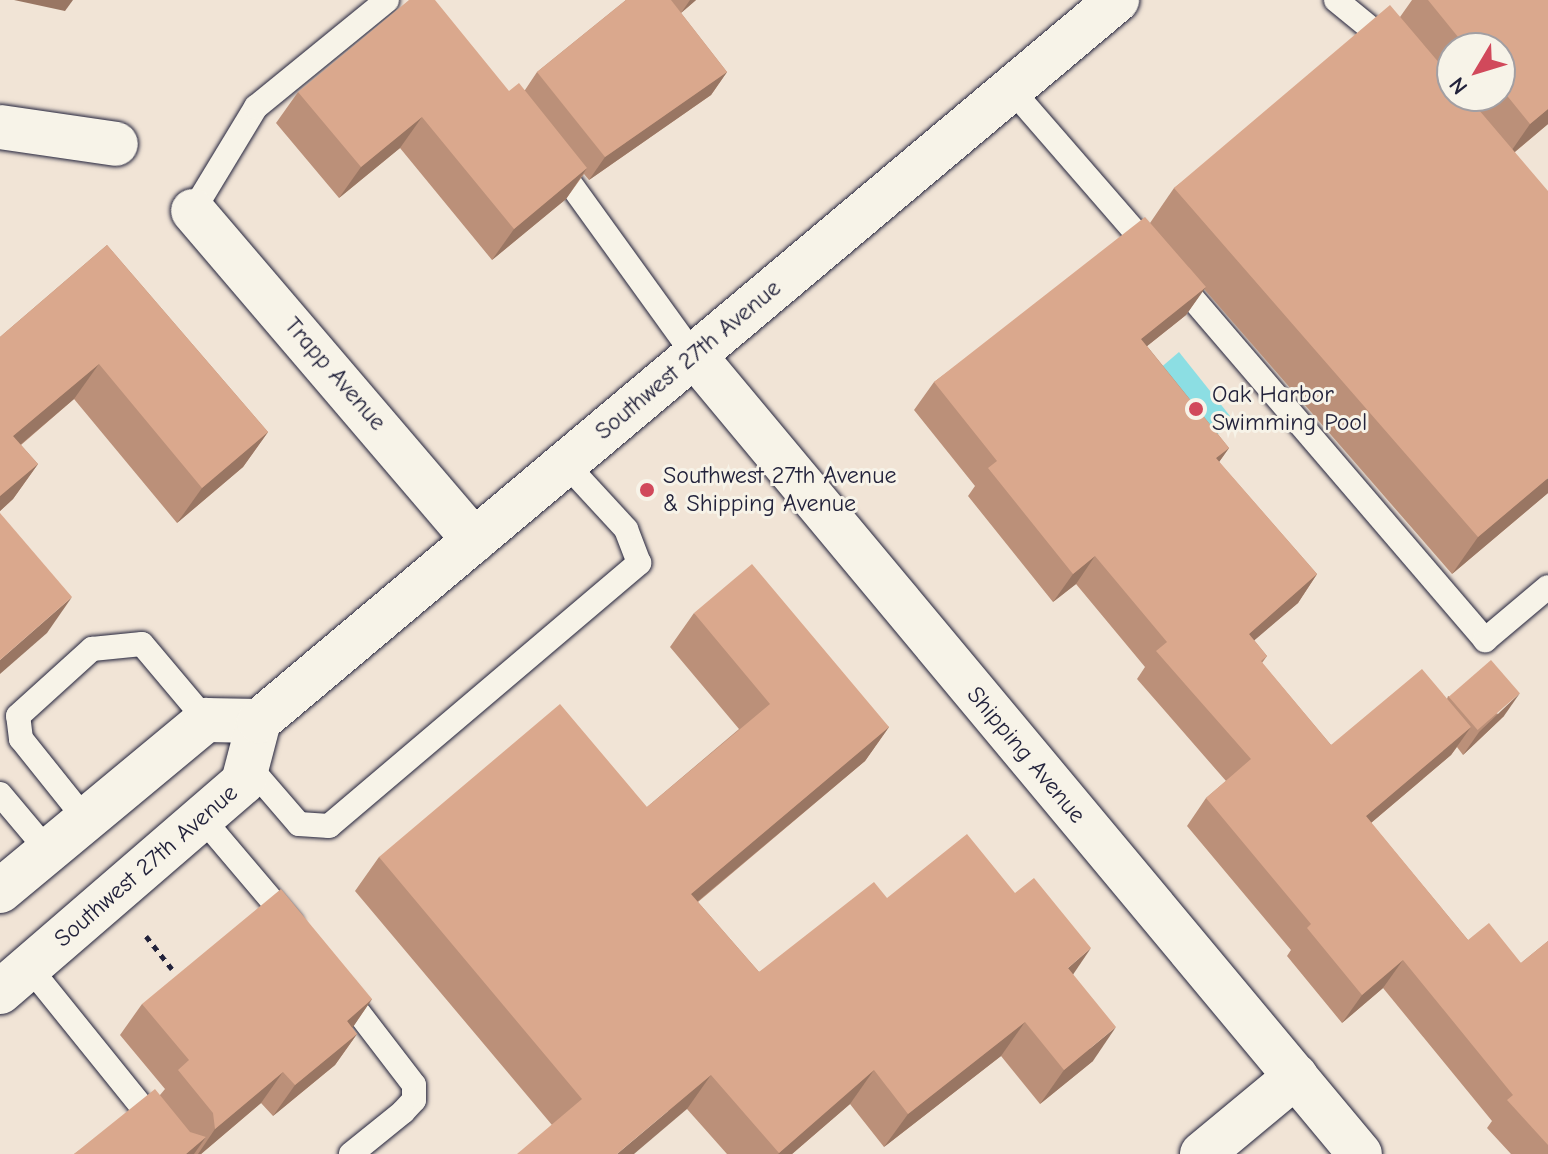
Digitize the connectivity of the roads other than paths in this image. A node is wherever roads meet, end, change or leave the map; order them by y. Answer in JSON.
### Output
{"nodes":[{"id":1,"x":387,"y":0,"type":"edge"},
{"id":2,"x":1117,"y":0,"type":"edge"},
{"id":3,"x":1336,"y":0,"type":"edge"},
{"id":4,"x":1406,"y":63,"type":"edge"},
{"id":5,"x":1011,"y":89,"type":"junction"},
{"id":6,"x":0,"y":127,"type":"edge"},
{"id":7,"x":534,"y":137,"type":"edge"},
{"id":8,"x":116,"y":144,"type":"dead end"},
{"id":9,"x":193,"y":211,"type":"joint"},
{"id":10,"x":694,"y":355,"type":"junction"},
{"id":11,"x":566,"y":464,"type":"junction"},
{"id":12,"x":474,"y":540,"type":"junction"},
{"id":13,"x":1548,"y":587,"type":"edge"},
{"id":14,"x":206,"y":720,"type":"junction"},
{"id":15,"x":259,"y":721,"type":"junction"},
{"id":16,"x":248,"y":765,"type":"junction"},
{"id":17,"x":0,"y":794,"type":"edge"},
{"id":18,"x":202,"y":818,"type":"junction"},
{"id":19,"x":86,"y":820,"type":"junction"},
{"id":20,"x":48,"y":851,"type":"junction"},
{"id":21,"x":0,"y":891,"type":"edge"},
{"id":22,"x":311,"y":950,"type":"edge"},
{"id":23,"x":330,"y":975,"type":"edge"},
{"id":24,"x":14,"y":980,"type":"edge"},
{"id":25,"x":1296,"y":1076,"type":"junction"},
{"id":26,"x":180,"y":1154,"type":"edge"},
{"id":27,"x":351,"y":1154,"type":"edge"},
{"id":28,"x":1202,"y":1154,"type":"edge"},
{"id":29,"x":1360,"y":1154,"type":"edge"}],
"edges":[{"from":1,"to":9,"type":"lane"},
{"from":2,"to":5,"type":"main road","name":"Southwest 27th Avenue"},
{"from":3,"to":4,"type":"lane"},
{"from":5,"to":10,"type":"main road","name":"Southwest 27th Avenue"},
{"from":5,"to":13,"type":"lane"},
{"from":6,"to":8,"type":"main road"},
{"from":7,"to":10,"type":"lane"},
{"from":9,"to":12,"type":"main road","name":"Trapp Avenue"},
{"from":10,"to":11,"type":"main road","name":"Southwest 27th Avenue"},
{"from":10,"to":25,"type":"main road","name":"Shipping Avenue"},
{"from":11,"to":12,"type":"main road","name":"Southwest 27th Avenue"},
{"from":11,"to":16,"type":"lane"},
{"from":12,"to":15,"type":"main road","name":"Southwest 27th Avenue"},
{"from":14,"to":15,"type":"main road"},
{"from":14,"to":19,"type":"main road"},
{"from":14,"to":19,"type":"lane"},
{"from":15,"to":16,"type":"main road","name":"Southwest 27th Avenue"},
{"from":16,"to":18,"type":"main road","name":"Southwest 27th Avenue"},
{"from":17,"to":20,"type":"lane"},
{"from":18,"to":22,"type":"lane"},
{"from":18,"to":24,"type":"main road","name":"Southwest 27th Avenue"},
{"from":19,"to":20,"type":"main road"},
{"from":20,"to":21,"type":"main road"},
{"from":23,"to":27,"type":"lane"},
{"from":24,"to":26,"type":"lane"},
{"from":25,"to":28,"type":"main road"},
{"from":25,"to":29,"type":"main road","name":"Shipping Avenue"}]}
